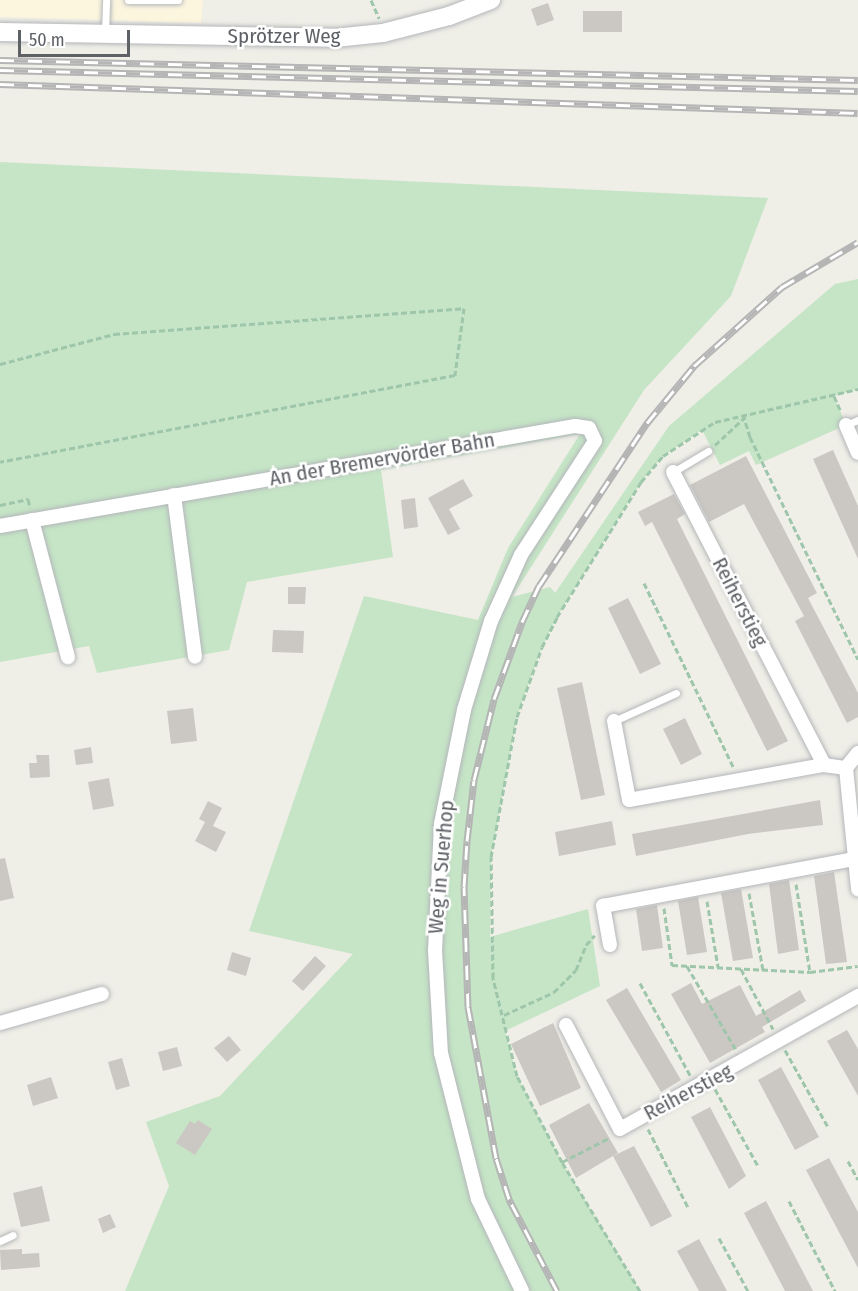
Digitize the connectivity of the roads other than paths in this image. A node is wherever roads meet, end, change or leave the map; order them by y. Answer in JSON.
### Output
{"nodes":[{"id":1,"x":106,"y":0,"type":"edge"},
{"id":2,"x":128,"y":0,"type":"edge"},
{"id":3,"x":178,"y":0,"type":"edge"},
{"id":4,"x":491,"y":0,"type":"edge"},
{"id":5,"x":0,"y":32,"type":"edge"},
{"id":6,"x":105,"y":35,"type":"junction"},
{"id":7,"x":852,"y":422,"type":"edge"},
{"id":8,"x":590,"y":428,"type":"joint"},
{"id":9,"x":708,"y":451,"type":"road end"},
{"id":10,"x":858,"y":453,"type":"edge"},
{"id":11,"x":673,"y":472,"type":"joint"},
{"id":12,"x":174,"y":495,"type":"junction"},
{"id":13,"x":32,"y":520,"type":"junction"},
{"id":14,"x":0,"y":526,"type":"edge"},
{"id":15,"x":68,"y":657,"type":"dead end"},
{"id":16,"x":195,"y":657,"type":"dead end"},
{"id":17,"x":676,"y":693,"type":"dead end"},
{"id":18,"x":614,"y":721,"type":"joint"},
{"id":19,"x":858,"y":753,"type":"edge"},
{"id":20,"x":824,"y":765,"type":"junction"},
{"id":21,"x":846,"y":768,"type":"junction"},
{"id":22,"x":855,"y":859,"type":"junction"},
{"id":23,"x":858,"y":889,"type":"edge"},
{"id":24,"x":610,"y":945,"type":"dead end"},
{"id":25,"x":102,"y":994,"type":"dead end"},
{"id":26,"x":858,"y":996,"type":"edge"},
{"id":27,"x":0,"y":1023,"type":"edge"},
{"id":28,"x":566,"y":1025,"type":"dead end"},
{"id":29,"x":13,"y":1235,"type":"dead end"},
{"id":30,"x":0,"y":1241,"type":"edge"},
{"id":31,"x":522,"y":1291,"type":"edge"}],
"edges":[{"from":1,"to":6,"type":"lane"},
{"from":2,"to":3,"type":"lane"},
{"from":4,"to":6,"type":"street","name":"Sprötzer Weg"},
{"from":5,"to":6,"type":"street","name":"Sprötzer Weg"},
{"from":7,"to":10,"type":"street"},
{"from":8,"to":12,"type":"street","name":"An der Bremervörder Bahn"},
{"from":8,"to":31,"type":"street","name":"Weg in Suerhop"},
{"from":9,"to":11,"type":"lane"},
{"from":11,"to":20,"type":"street","name":"Reiherstieg"},
{"from":12,"to":13,"type":"street","name":"An der Bremervörder Bahn"},
{"from":12,"to":16,"type":"street"},
{"from":13,"to":14,"type":"street","name":"An der Bremervörder Bahn"},
{"from":13,"to":15,"type":"street"},
{"from":17,"to":18,"type":"lane"},
{"from":18,"to":20,"type":"street"},
{"from":19,"to":21,"type":"street"},
{"from":20,"to":21,"type":"street"},
{"from":21,"to":22,"type":"street"},
{"from":22,"to":23,"type":"street"},
{"from":22,"to":24,"type":"street"},
{"from":25,"to":27,"type":"street"},
{"from":26,"to":28,"type":"street","name":"Reiherstieg"},
{"from":29,"to":30,"type":"lane"}]}
